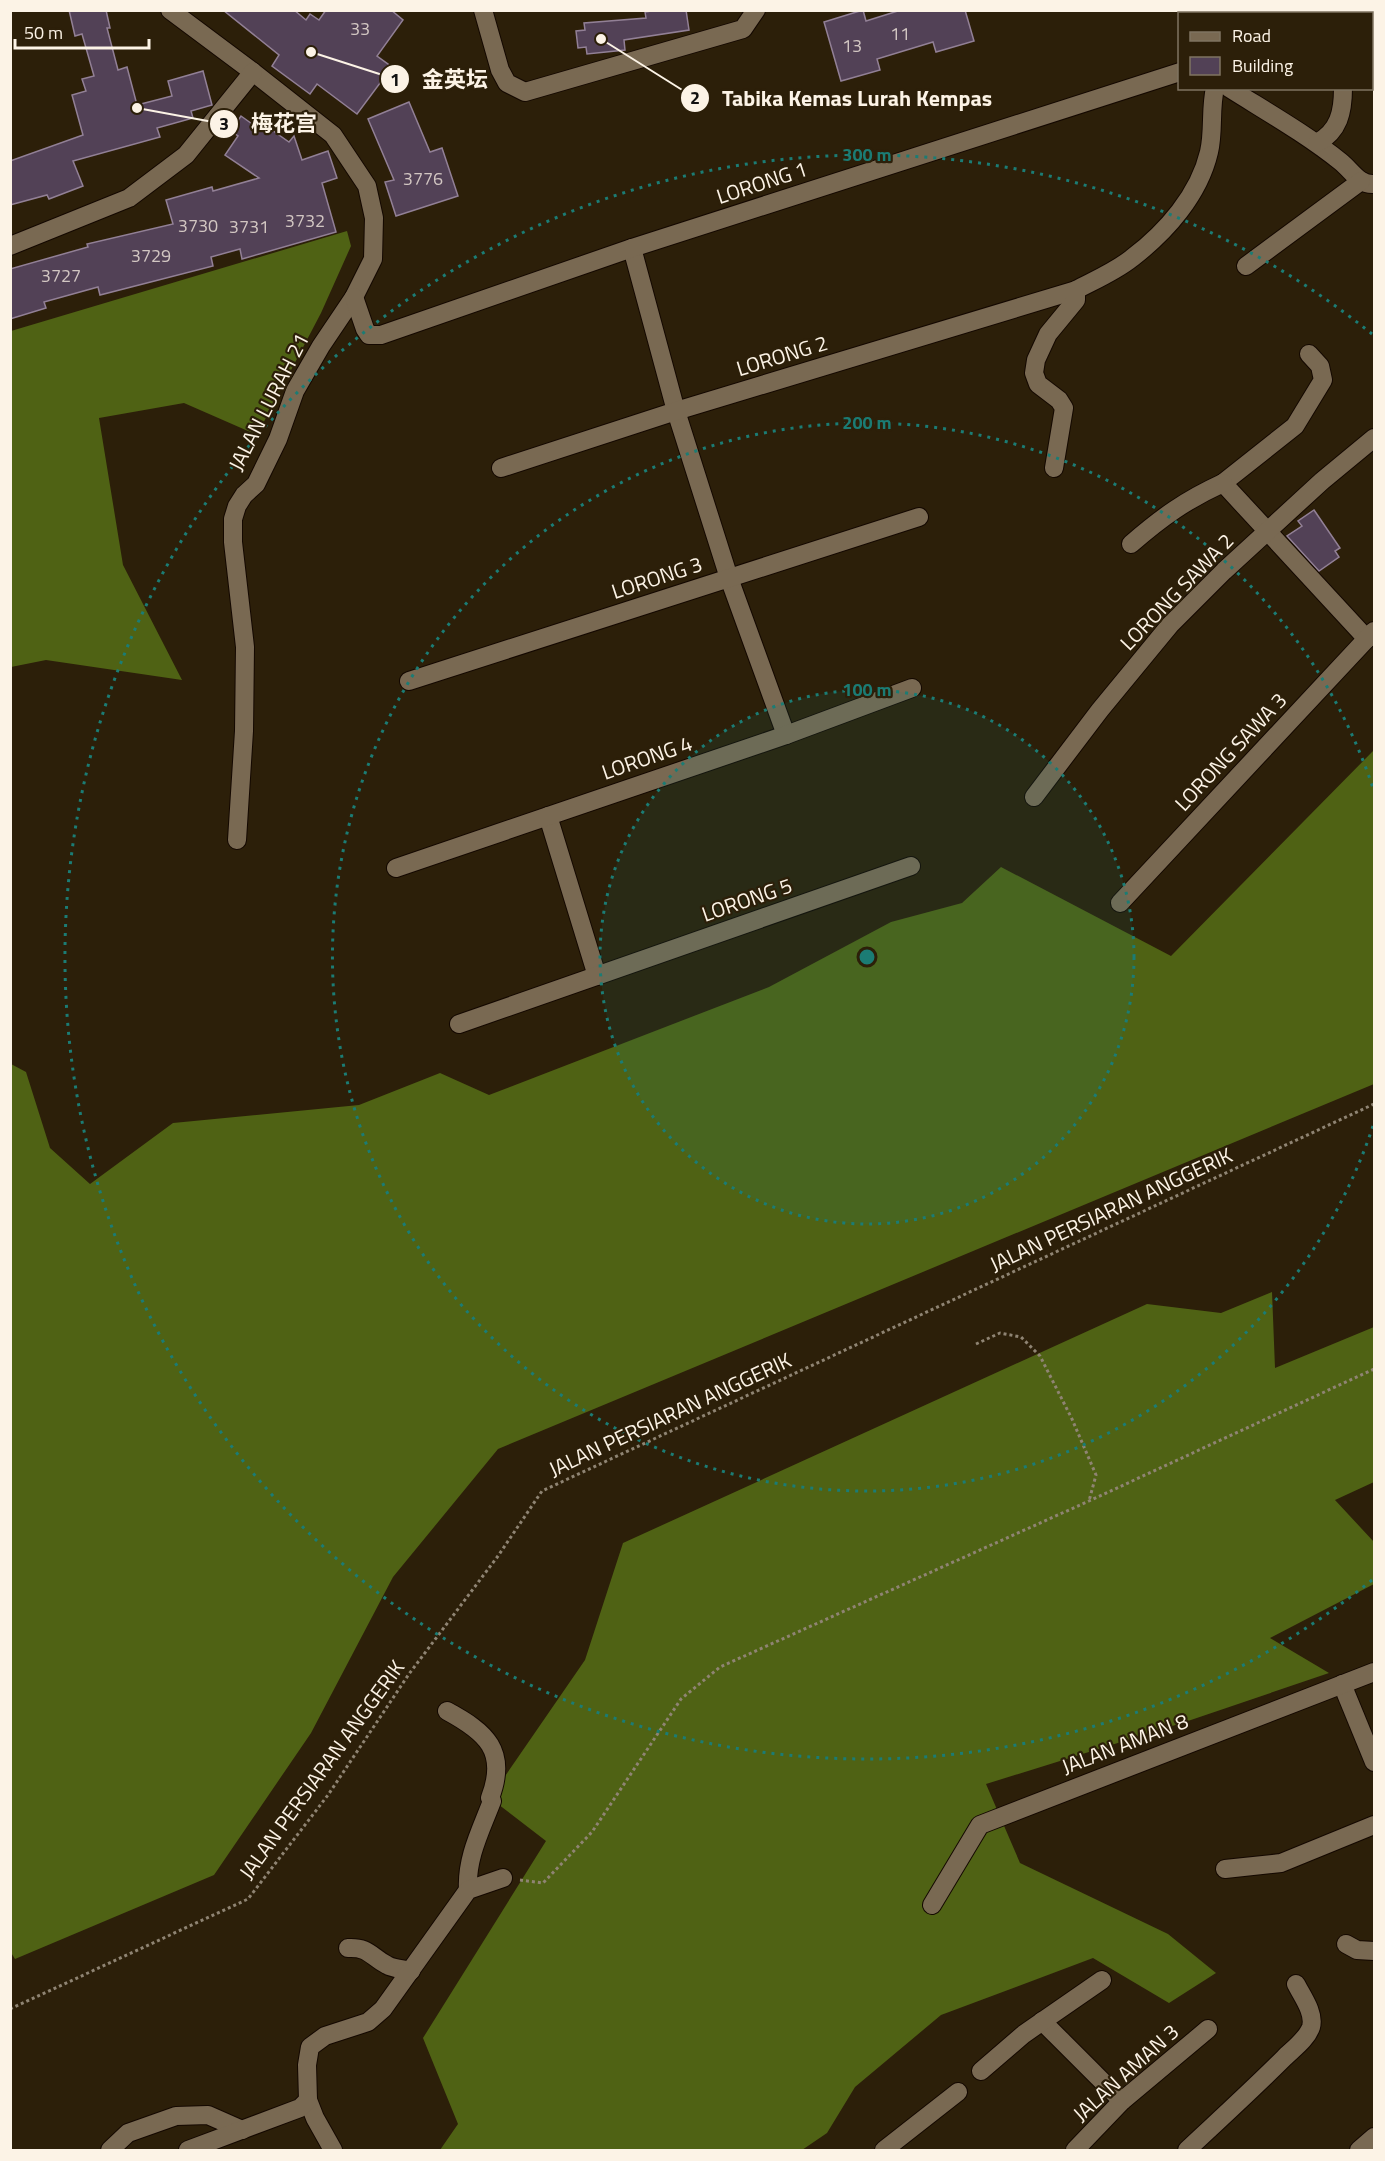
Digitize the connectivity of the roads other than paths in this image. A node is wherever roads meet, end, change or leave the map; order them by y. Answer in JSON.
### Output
{"nodes":[{"id":1,"x":170,"y":10,"type":"edge"},
{"id":2,"x":483,"y":10,"type":"edge"},
{"id":3,"x":756,"y":10,"type":"edge"},
{"id":4,"x":253,"y":72,"type":"junction"},
{"id":5,"x":1178,"y":72,"type":"edge"},
{"id":6,"x":1215,"y":90,"type":"edge"},
{"id":7,"x":1232,"y":90,"type":"edge"},
{"id":8,"x":1344,"y":90,"type":"edge"},
{"id":9,"x":1317,"y":143,"type":"junction"},
{"id":10,"x":1368,"y":183,"type":"edge"},
{"id":11,"x":10,"y":246,"type":"edge"},
{"id":12,"x":632,"y":248,"type":"junction"},
{"id":13,"x":1246,"y":266,"type":"dead end"},
{"id":14,"x":1076,"y":290,"type":"junction"},
{"id":15,"x":354,"y":297,"type":"junction"},
{"id":16,"x":1309,"y":354,"type":"dead end"},
{"id":17,"x":676,"y":411,"type":"junction"},
{"id":18,"x":1374,"y":438,"type":"edge"},
{"id":19,"x":501,"y":468,"type":"dead end"},
{"id":20,"x":1054,"y":468,"type":"dead end"},
{"id":21,"x":1223,"y":483,"type":"junction"},
{"id":22,"x":919,"y":517,"type":"dead end"},
{"id":23,"x":1269,"y":531,"type":"junction"},
{"id":24,"x":1131,"y":544,"type":"dead end"},
{"id":25,"x":729,"y":578,"type":"junction"},
{"id":26,"x":1371,"y":635,"type":"edge"},
{"id":27,"x":409,"y":681,"type":"dead end"},
{"id":28,"x":912,"y":688,"type":"dead end"},
{"id":29,"x":786,"y":735,"type":"junction"},
{"id":30,"x":1034,"y":797,"type":"dead end"},
{"id":31,"x":548,"y":816,"type":"junction"},
{"id":32,"x":237,"y":840,"type":"dead end"},
{"id":33,"x":911,"y":866,"type":"dead end"},
{"id":34,"x":396,"y":868,"type":"dead end"},
{"id":35,"x":1120,"y":903,"type":"dead end"},
{"id":36,"x":597,"y":976,"type":"junction"},
{"id":37,"x":459,"y":1024,"type":"dead end"},
{"id":38,"x":1374,"y":1672,"type":"edge"},
{"id":39,"x":1342,"y":1684,"type":"junction"},
{"id":40,"x":447,"y":1711,"type":"dead end"},
{"id":41,"x":1374,"y":1762,"type":"edge"},
{"id":42,"x":1374,"y":1825,"type":"edge"},
{"id":43,"x":1225,"y":1869,"type":"dead end"},
{"id":44,"x":503,"y":1878,"type":"road end"},
{"id":45,"x":468,"y":1890,"type":"junction"},
{"id":46,"x":932,"y":1905,"type":"dead end"},
{"id":47,"x":1346,"y":1944,"type":"dead end"},
{"id":48,"x":348,"y":1948,"type":"dead end"},
{"id":49,"x":1374,"y":1951,"type":"edge"},
{"id":50,"x":411,"y":1971,"type":"junction"},
{"id":51,"x":1102,"y":1980,"type":"dead end"},
{"id":52,"x":1296,"y":1984,"type":"dead end"},
{"id":53,"x":1042,"y":2021,"type":"junction"},
{"id":54,"x":1208,"y":2029,"type":"dead end"},
{"id":55,"x":981,"y":2071,"type":"dead end"},
{"id":56,"x":958,"y":2091,"type":"dead end"},
{"id":57,"x":308,"y":2100,"type":"junction"},
{"id":58,"x":1122,"y":2101,"type":"junction"},
{"id":59,"x":242,"y":2130,"type":"junction"},
{"id":60,"x":1374,"y":2137,"type":"edge"},
{"id":61,"x":110,"y":2151,"type":"edge"},
{"id":62,"x":188,"y":2151,"type":"edge"},
{"id":63,"x":333,"y":2151,"type":"edge"},
{"id":64,"x":884,"y":2151,"type":"edge"},
{"id":65,"x":1075,"y":2151,"type":"edge"},
{"id":66,"x":1187,"y":2151,"type":"edge"},
{"id":67,"x":1359,"y":2151,"type":"edge"}],
"edges":[{"from":1,"to":4,"type":"street","name":"JALAN LURAH 21"},
{"from":2,"to":3,"type":"street"},
{"from":4,"to":11,"type":"street"},
{"from":4,"to":15,"type":"street","name":"JALAN LURAH 21"},
{"from":5,"to":12,"type":"street","name":"LORONG 1"},
{"from":6,"to":14,"type":"street","name":"LORONG 2"},
{"from":7,"to":9,"type":"street"},
{"from":8,"to":9,"type":"street"},
{"from":9,"to":10,"type":"street"},
{"from":10,"to":13,"type":"street"},
{"from":12,"to":15,"type":"street","name":"LORONG 1"},
{"from":12,"to":17,"type":"street"},
{"from":14,"to":17,"type":"street","name":"LORONG 2"},
{"from":14,"to":20,"type":"street"},
{"from":15,"to":32,"type":"street","name":"JALAN LURAH 21"},
{"from":16,"to":21,"type":"street"},
{"from":17,"to":19,"type":"street","name":"LORONG 2"},
{"from":17,"to":25,"type":"street"},
{"from":18,"to":23,"type":"street","name":"LORONG SAWA 2"},
{"from":21,"to":23,"type":"street"},
{"from":21,"to":24,"type":"street"},
{"from":22,"to":25,"type":"street","name":"LORONG 3"},
{"from":23,"to":26,"type":"street"},
{"from":23,"to":30,"type":"street","name":"LORONG SAWA 2"},
{"from":25,"to":27,"type":"street","name":"LORONG 3"},
{"from":25,"to":29,"type":"street"},
{"from":26,"to":35,"type":"street","name":"LORONG SAWA 3"},
{"from":28,"to":29,"type":"street","name":"LORONG 4"},
{"from":29,"to":31,"type":"street","name":"LORONG 4"},
{"from":31,"to":34,"type":"street","name":"LORONG 4"},
{"from":31,"to":36,"type":"street"},
{"from":33,"to":36,"type":"street","name":"LORONG 5"},
{"from":36,"to":37,"type":"street","name":"LORONG 5"},
{"from":38,"to":39,"type":"street","name":"JALAN AMAN 8"},
{"from":39,"to":41,"type":"street"},
{"from":39,"to":46,"type":"street","name":"JALAN AMAN 8"},
{"from":40,"to":45,"type":"street"},
{"from":42,"to":43,"type":"street"},
{"from":44,"to":45,"type":"street"},
{"from":45,"to":50,"type":"street"},
{"from":47,"to":49,"type":"street"},
{"from":48,"to":50,"type":"street"},
{"from":50,"to":57,"type":"street"},
{"from":51,"to":53,"type":"street"},
{"from":52,"to":66,"type":"street"},
{"from":53,"to":55,"type":"street"},
{"from":53,"to":58,"type":"street"},
{"from":54,"to":58,"type":"street","name":"JALAN AMAN 3"},
{"from":56,"to":64,"type":"street"},
{"from":57,"to":59,"type":"street"},
{"from":57,"to":63,"type":"street"},
{"from":58,"to":65,"type":"street","name":"JALAN AMAN 3"},
{"from":59,"to":61,"type":"street"},
{"from":59,"to":62,"type":"street"},
{"from":60,"to":67,"type":"street"}]}
